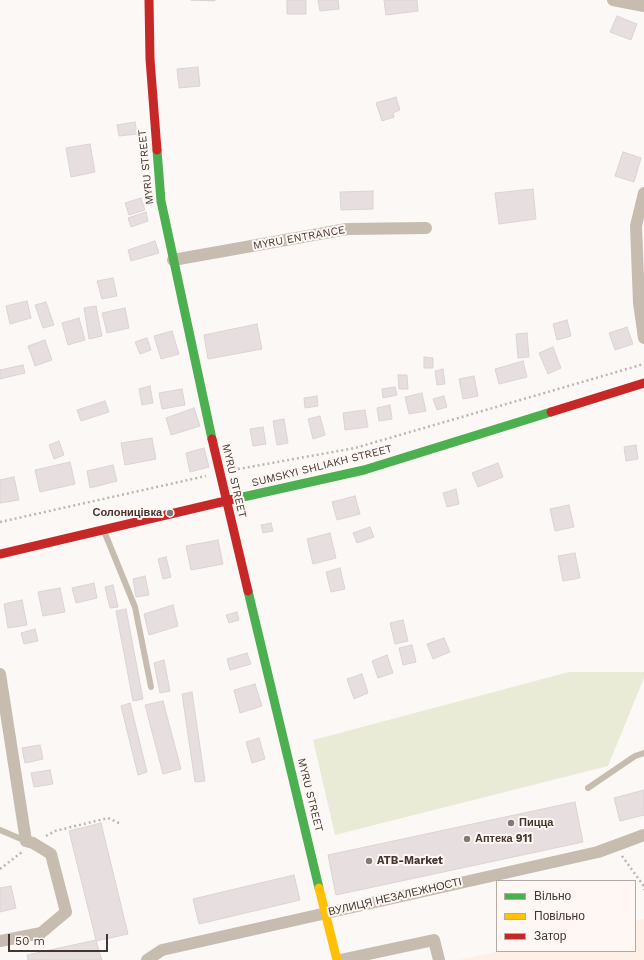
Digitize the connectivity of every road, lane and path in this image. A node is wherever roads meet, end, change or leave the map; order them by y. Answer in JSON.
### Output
{"nodes":[{"id":1,"x":149,"y":0,"type":"edge"},
{"id":2,"x":613,"y":0,"type":"edge"},
{"id":3,"x":644,"y":6,"type":"edge"},
{"id":4,"x":644,"y":193,"type":"edge"},
{"id":5,"x":426,"y":228,"type":"dead end"},
{"id":6,"x":173,"y":260,"type":"junction"},
{"id":7,"x":644,"y":338,"type":"edge"},
{"id":8,"x":644,"y":364,"type":"edge"},
{"id":9,"x":644,"y":383,"type":"edge"},
{"id":10,"x":220,"y":473,"type":"junction"},
{"id":11,"x":226,"y":502,"type":"junction"},
{"id":12,"x":0,"y":522,"type":"edge"},
{"id":13,"x":103,"y":530,"type":"junction"},
{"id":14,"x":0,"y":554,"type":"edge"},
{"id":15,"x":0,"y":674,"type":"edge"},
{"id":16,"x":151,"y":687,"type":"dead end"},
{"id":17,"x":644,"y":753,"type":"edge"},
{"id":18,"x":588,"y":788,"type":"dead end"},
{"id":19,"x":121,"y":824,"type":"dead end"},
{"id":20,"x":0,"y":830,"type":"edge"},
{"id":21,"x":644,"y":836,"type":"edge"},
{"id":22,"x":30,"y":842,"type":"junction"},
{"id":23,"x":614,"y":846,"type":"junction"},
{"id":24,"x":0,"y":869,"type":"edge"},
{"id":25,"x":644,"y":890,"type":"edge"},
{"id":26,"x":325,"y":913,"type":"junction"},
{"id":27,"x":0,"y":941,"type":"edge"},
{"id":28,"x":147,"y":960,"type":"edge"},
{"id":29,"x":339,"y":960,"type":"edge"},
{"id":30,"x":439,"y":960,"type":"edge"}],
"edges":[{"from":1,"to":6,"type":"street","name":"MYRU STREET"},
{"from":2,"to":3,"type":"street"},
{"from":4,"to":7,"type":"street"},
{"from":5,"to":6,"type":"street","name":"MYRU ENTRANCE"},
{"from":6,"to":10,"type":"street","name":"MYRU STREET"},
{"from":8,"to":10,"type":"path"},
{"from":9,"to":11,"type":"street","name":"SUMSKYI SHLIAKH STREET"},
{"from":10,"to":11,"type":"street","name":"MYRU STREET"},
{"from":10,"to":12,"type":"path"},
{"from":11,"to":13,"type":"street","name":"SUMSKYI SHLIAKH STREET"},
{"from":11,"to":26,"type":"street","name":"MYRU STREET"},
{"from":13,"to":14,"type":"street","name":"SUMSKYI SHLIAKH STREET"},
{"from":13,"to":16,"type":"lane"},
{"from":15,"to":22,"type":"street"},
{"from":17,"to":18,"type":"lane"},
{"from":19,"to":22,"type":"path"},
{"from":20,"to":22,"type":"lane"},
{"from":21,"to":23,"type":"street","name":"ВУЛИЦЯ НЕЗАЛЕЖНОСТІ"},
{"from":22,"to":24,"type":"path"},
{"from":22,"to":27,"type":"street"},
{"from":23,"to":25,"type":"path"},
{"from":23,"to":26,"type":"street","name":"ВУЛИЦЯ НЕЗАЛЕЖНОСТІ"},
{"from":26,"to":28,"type":"street","name":"ВУЛИЦЯ НЕЗАЛЕЖНОСТІ"},
{"from":26,"to":29,"type":"street","name":"MYRU STREET"},
{"from":29,"to":30,"type":"street"}]}
